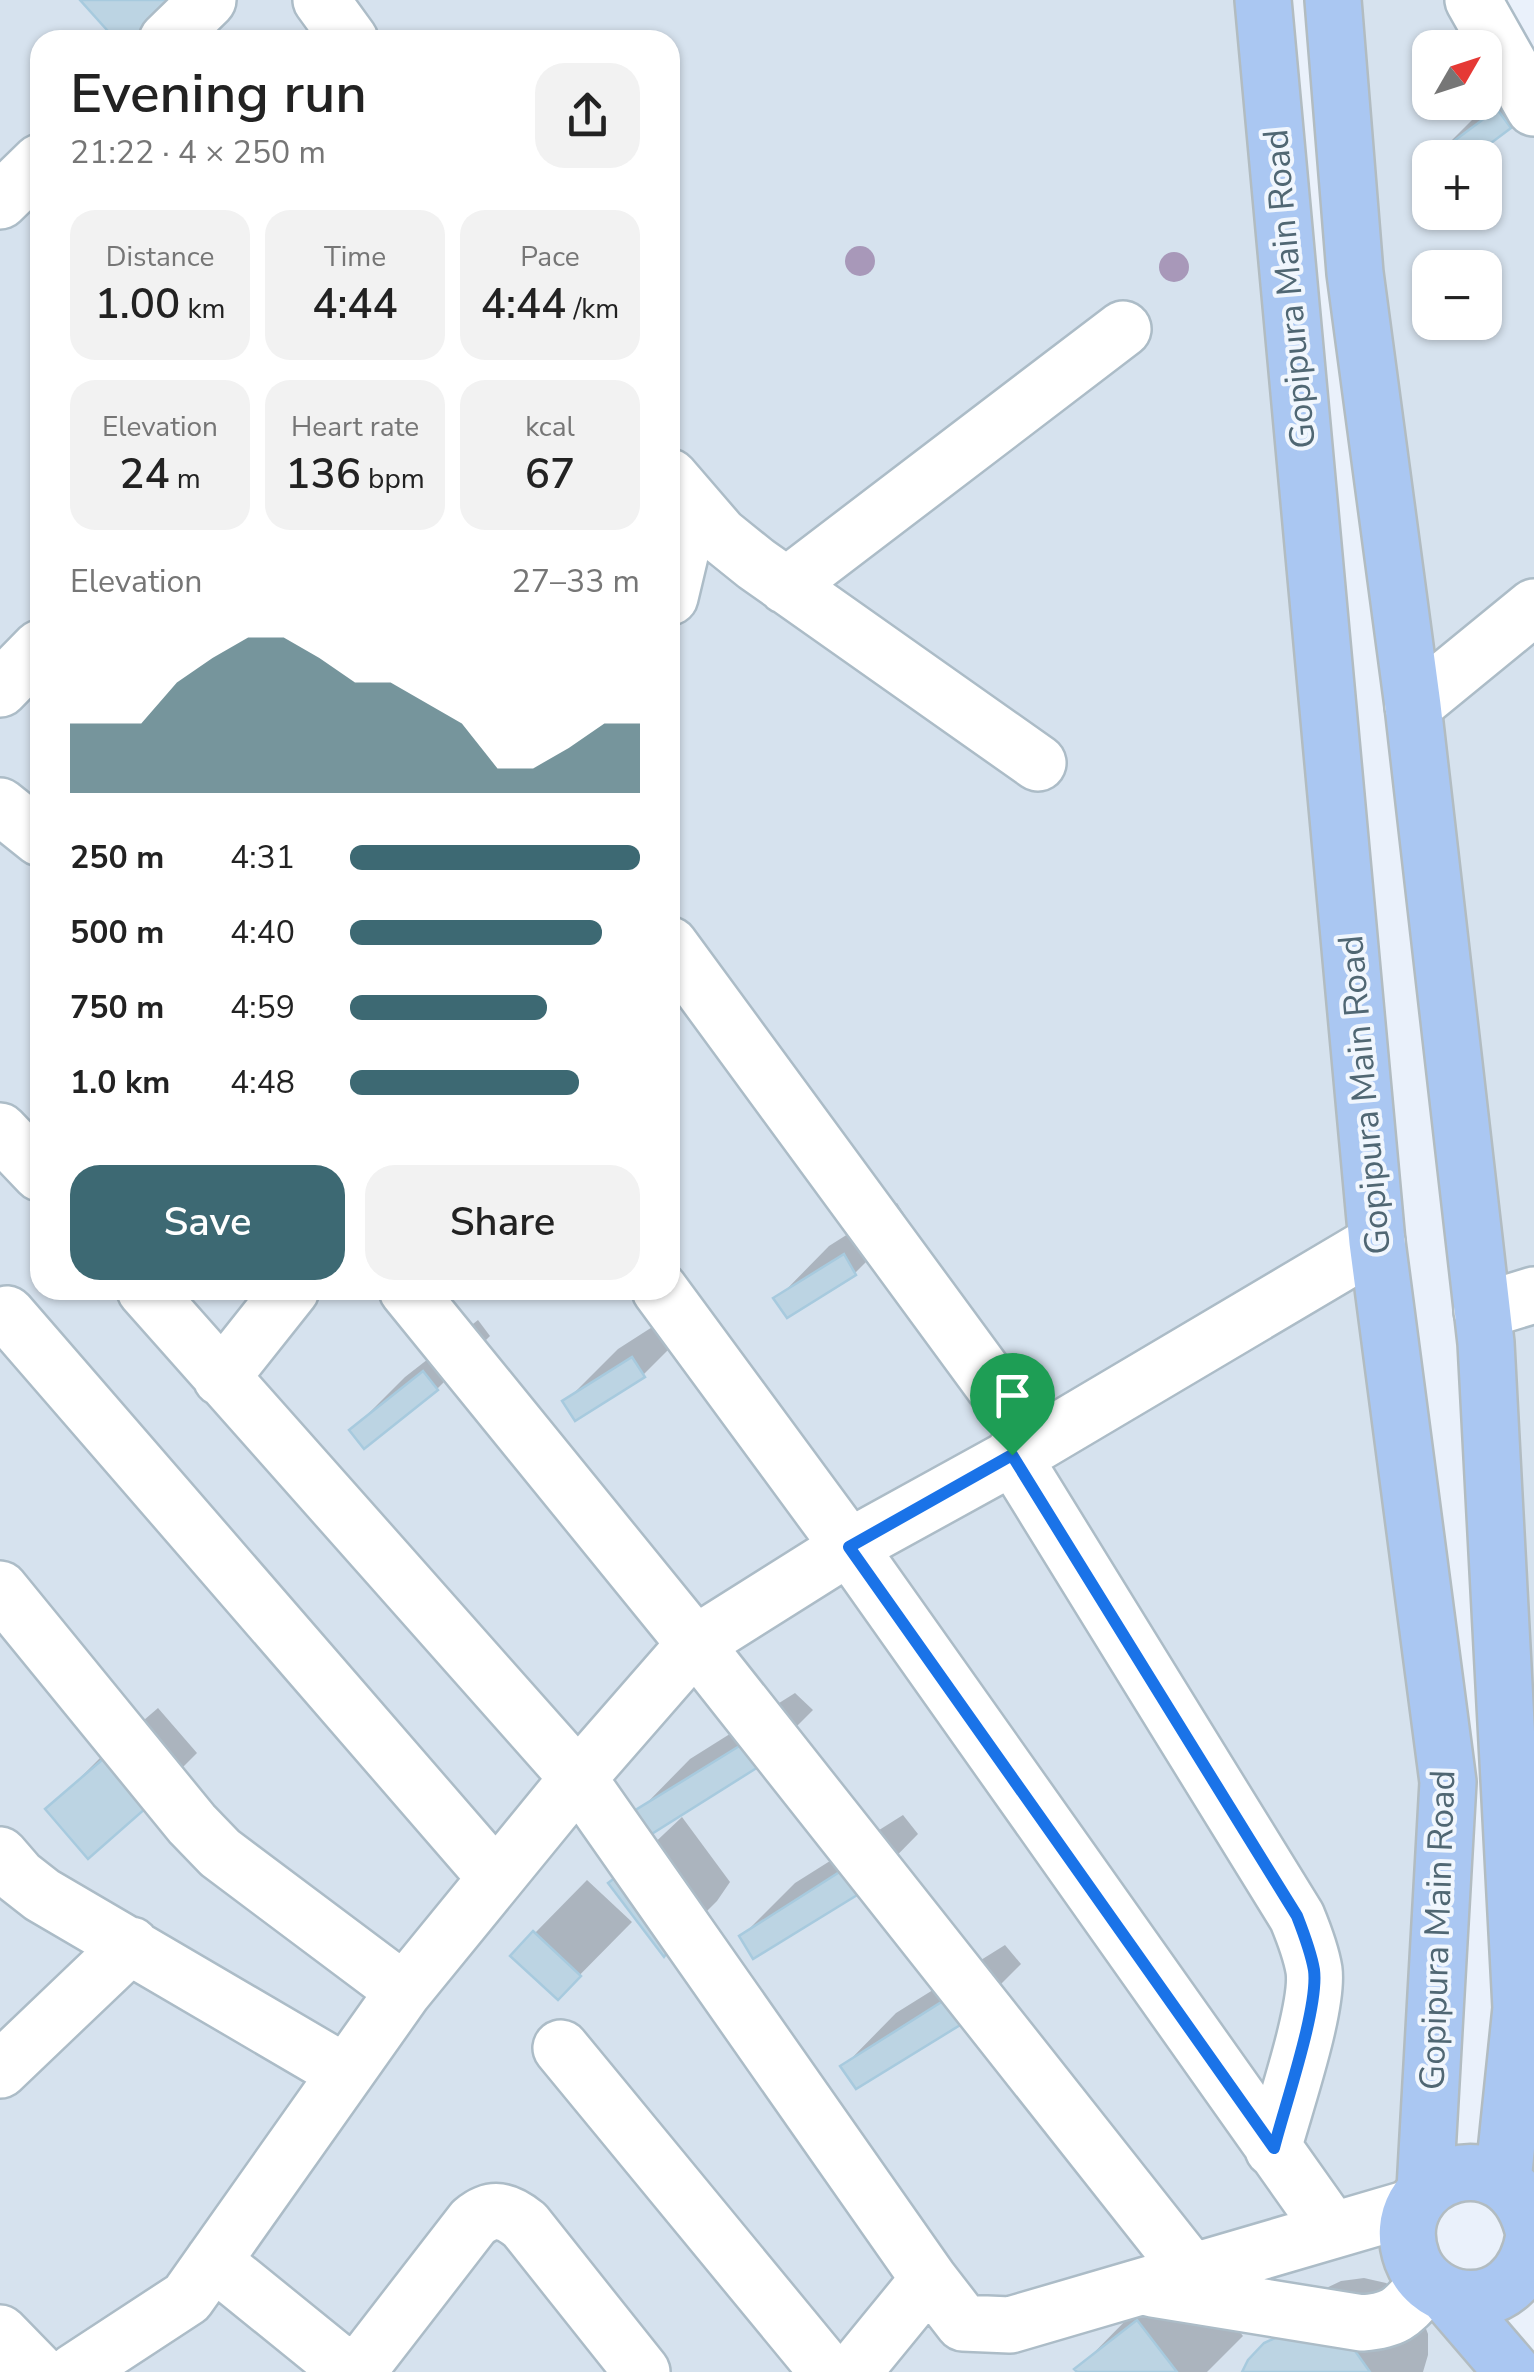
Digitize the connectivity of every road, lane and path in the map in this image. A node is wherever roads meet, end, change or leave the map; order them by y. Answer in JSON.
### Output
{"nodes":[{"id":1,"x":208,"y":0,"type":"edge"},
{"id":2,"x":321,"y":0,"type":"edge"},
{"id":3,"x":1262,"y":0,"type":"edge"},
{"id":4,"x":1333,"y":0,"type":"edge"},
{"id":5,"x":1473,"y":0,"type":"edge"},
{"id":6,"x":176,"y":30,"type":"edge"},
{"id":7,"x":343,"y":30,"type":"edge"},
{"id":8,"x":1534,"y":108,"type":"edge"},
{"id":9,"x":30,"y":172,"type":"edge"},
{"id":10,"x":0,"y":201,"type":"edge"},
{"id":11,"x":1124,"y":328,"type":"dead end"},
{"id":12,"x":681,"y":491,"type":"edge"},
{"id":13,"x":786,"y":586,"type":"junction"},
{"id":14,"x":1534,"y":607,"type":"edge"},
{"id":15,"x":30,"y":658,"type":"edge"},
{"id":16,"x":0,"y":689,"type":"edge"},
{"id":17,"x":1413,"y":706,"type":"junction"},
{"id":18,"x":1038,"y":764,"type":"dead end"},
{"id":19,"x":0,"y":806,"type":"edge"},
{"id":20,"x":30,"y":830,"type":"edge"},
{"id":21,"x":680,"y":959,"type":"edge"},
{"id":22,"x":1378,"y":1242,"type":"junction"},
{"id":23,"x":1534,"y":1294,"type":"edge"},
{"id":24,"x":155,"y":1300,"type":"edge"},
{"id":25,"x":283,"y":1300,"type":"edge"},
{"id":26,"x":415,"y":1300,"type":"edge"},
{"id":27,"x":667,"y":1300,"type":"edge"},
{"id":28,"x":16,"y":1305,"type":"edge"},
{"id":29,"x":1482,"y":1311,"type":"junction"},
{"id":30,"x":222,"y":1378,"type":"junction"},
{"id":31,"x":1024,"y":1450,"type":"junction"},
{"id":32,"x":849,"y":1547,"type":"junction"},
{"id":33,"x":0,"y":1589,"type":"edge"},
{"id":34,"x":695,"y":1644,"type":"junction"},
{"id":35,"x":578,"y":1778,"type":"junction"},
{"id":36,"x":6,"y":1873,"type":"edge"},
{"id":37,"x":496,"y":1878,"type":"junction"},
{"id":38,"x":131,"y":1946,"type":"junction"},
{"id":39,"x":404,"y":1990,"type":"junction"},
{"id":40,"x":561,"y":2048,"type":"dead end"},
{"id":41,"x":0,"y":2070,"type":"edge"},
{"id":42,"x":346,"y":2073,"type":"junction"},
{"id":43,"x":1274,"y":2148,"type":"junction"},
{"id":44,"x":1503,"y":2181,"type":"junction"},
{"id":45,"x":1419,"y":2198,"type":"junction"},
{"id":46,"x":1332,"y":2230,"type":"junction"},
{"id":47,"x":1534,"y":2235,"type":"edge"},
{"id":48,"x":213,"y":2261,"type":"junction"},
{"id":49,"x":1191,"y":2271,"type":"junction"},
{"id":50,"x":929,"y":2279,"type":"junction"},
{"id":51,"x":1135,"y":2286,"type":"junction"},
{"id":52,"x":1437,"y":2289,"type":"junction"},
{"id":53,"x":0,"y":2333,"type":"edge"},
{"id":54,"x":629,"y":2367,"type":"edge"},
{"id":55,"x":66,"y":2372,"type":"edge"},
{"id":56,"x":354,"y":2372,"type":"edge"},
{"id":57,"x":828,"y":2372,"type":"edge"},
{"id":58,"x":852,"y":2372,"type":"edge"},
{"id":59,"x":1514,"y":2372,"type":"edge"}],
"edges":[{"from":1,"to":6,"type":"street"},
{"from":2,"to":7,"type":"street"},
{"from":3,"to":22,"type":"main road","name":"Gopipura Main Road"},
{"from":4,"to":17,"type":"main road","name":"Gopipura Main Road"},
{"from":5,"to":8,"type":"street"},
{"from":9,"to":10,"type":"street"},
{"from":11,"to":13,"type":"street"},
{"from":12,"to":13,"type":"street"},
{"from":13,"to":18,"type":"street"},
{"from":14,"to":17,"type":"street"},
{"from":15,"to":16,"type":"street"},
{"from":17,"to":29,"type":"main road","name":"Gopipura Main Road"},
{"from":19,"to":20,"type":"street"},
{"from":21,"to":31,"type":"street"},
{"from":22,"to":31,"type":"street"},
{"from":22,"to":45,"type":"main road","name":"Gopipura Main Road"},
{"from":23,"to":29,"type":"street"},
{"from":24,"to":30,"type":"street"},
{"from":25,"to":30,"type":"street"},
{"from":26,"to":34,"type":"street"},
{"from":27,"to":32,"type":"street"},
{"from":28,"to":37,"type":"street"},
{"from":29,"to":44,"type":"main road","name":"Gopipura Main Road"},
{"from":30,"to":35,"type":"street"},
{"from":31,"to":32,"type":"street"},
{"from":31,"to":43,"type":"street"},
{"from":32,"to":34,"type":"street"},
{"from":32,"to":43,"type":"street"},
{"from":33,"to":39,"type":"street"},
{"from":34,"to":35,"type":"street"},
{"from":34,"to":49,"type":"street"},
{"from":35,"to":37,"type":"street"},
{"from":35,"to":50,"type":"street"},
{"from":36,"to":38,"type":"street"},
{"from":37,"to":39,"type":"street"},
{"from":38,"to":41,"type":"street"},
{"from":38,"to":42,"type":"street"},
{"from":39,"to":42,"type":"street"},
{"from":40,"to":57,"type":"street"},
{"from":42,"to":48,"type":"street"},
{"from":43,"to":46,"type":"street"},
{"from":44,"to":45,"type":"main road"},
{"from":44,"to":47,"type":"main road"},
{"from":45,"to":46,"type":"street"},
{"from":45,"to":52,"type":"main road"},
{"from":46,"to":49,"type":"street"},
{"from":47,"to":52,"type":"main road"},
{"from":48,"to":55,"type":"street"},
{"from":48,"to":56,"type":"street"},
{"from":49,"to":51,"type":"street"},
{"from":50,"to":51,"type":"street"},
{"from":50,"to":58,"type":"street"},
{"from":51,"to":52,"type":"street"},
{"from":52,"to":59,"type":"main road"},
{"from":53,"to":55,"type":"street"},
{"from":54,"to":56,"type":"street"}]}
